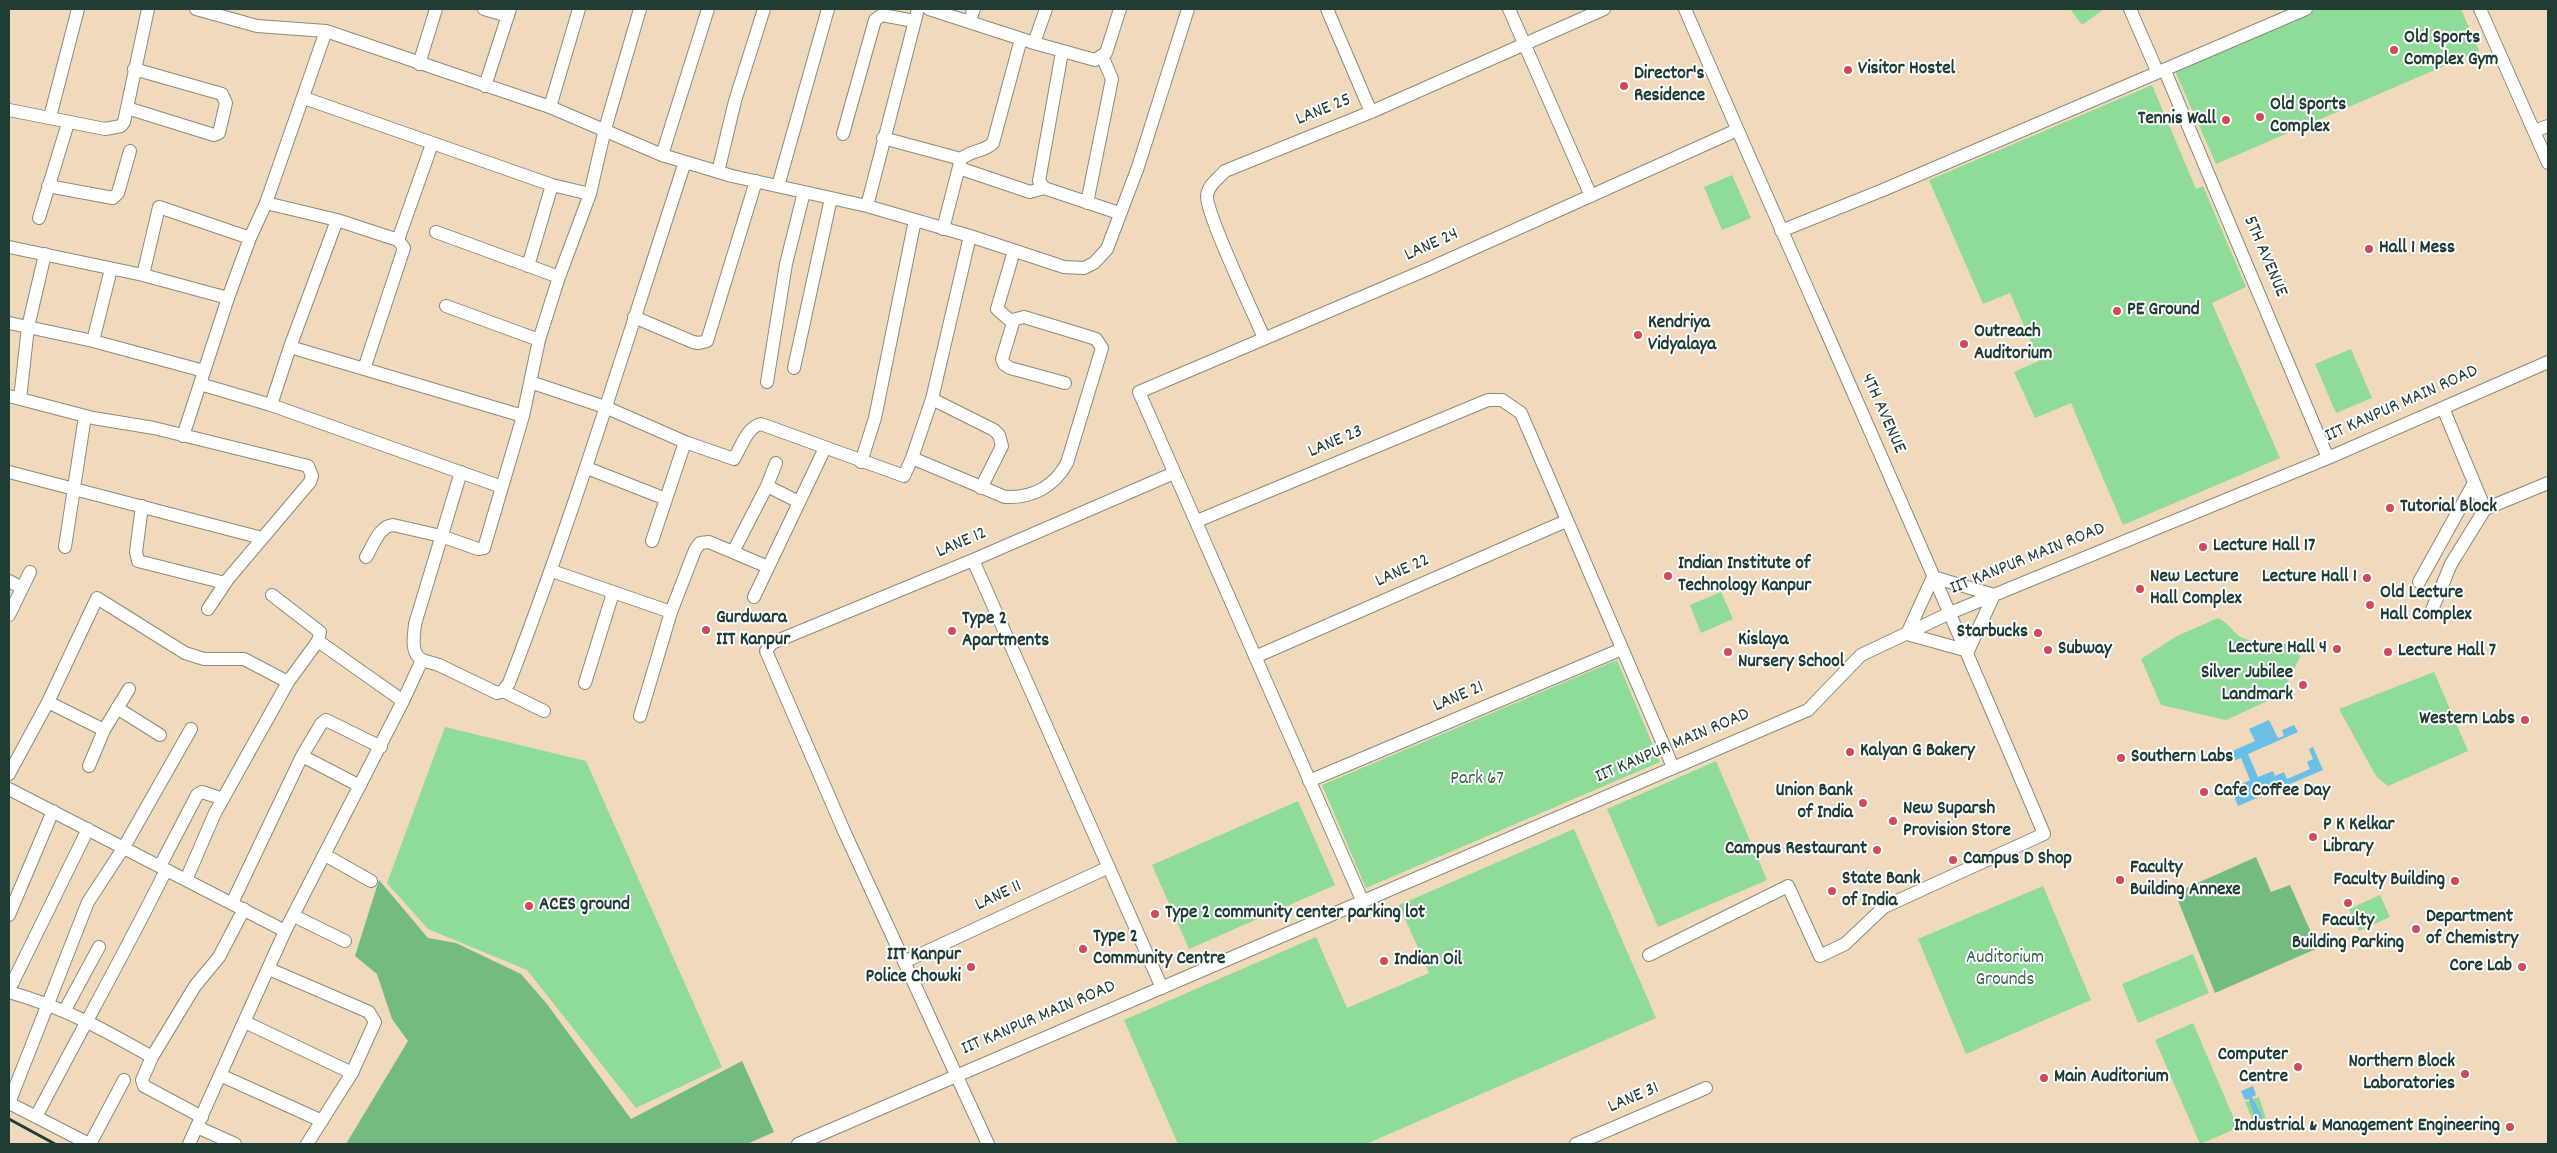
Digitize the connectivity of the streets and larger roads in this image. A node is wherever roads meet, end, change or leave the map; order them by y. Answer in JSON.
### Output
{"nodes":[{"id":1,"x":78,"y":9,"type":"edge"},
{"id":2,"x":148,"y":9,"type":"edge"},
{"id":3,"x":196,"y":9,"type":"edge"},
{"id":4,"x":436,"y":9,"type":"edge"},
{"id":5,"x":484,"y":9,"type":"edge"},
{"id":6,"x":579,"y":9,"type":"edge"},
{"id":7,"x":640,"y":9,"type":"edge"},
{"id":8,"x":708,"y":9,"type":"edge"},
{"id":9,"x":764,"y":9,"type":"edge"},
{"id":10,"x":828,"y":9,"type":"edge"},
{"id":11,"x":929,"y":9,"type":"edge"},
{"id":12,"x":974,"y":9,"type":"edge"},
{"id":13,"x":1046,"y":9,"type":"edge"},
{"id":14,"x":1120,"y":9,"type":"edge"},
{"id":15,"x":1188,"y":9,"type":"edge"},
{"id":16,"x":1327,"y":9,"type":"edge"},
{"id":17,"x":1509,"y":9,"type":"edge"},
{"id":18,"x":1604,"y":9,"type":"edge"},
{"id":19,"x":1685,"y":9,"type":"edge"},
{"id":20,"x":2130,"y":9,"type":"edge"},
{"id":21,"x":2306,"y":9,"type":"edge"},
{"id":22,"x":2480,"y":9,"type":"edge"},
{"id":23,"x":221,"y":12,"type":"edge"},
{"id":24,"x":509,"y":12,"type":"edge"},
{"id":25,"x":916,"y":15,"type":"edge"},
{"id":26,"x":970,"y":22,"type":"junction"},
{"id":27,"x":326,"y":31,"type":"junction"},
{"id":28,"x":1021,"y":39,"type":"junction"},
{"id":29,"x":1034,"y":43,"type":"junction"},
{"id":30,"x":1525,"y":45,"type":"junction"},
{"id":31,"x":1062,"y":52,"type":"junction"},
{"id":32,"x":1102,"y":56,"type":"junction"},
{"id":33,"x":420,"y":64,"type":"junction"},
{"id":34,"x":134,"y":69,"type":"junction"},
{"id":35,"x":2161,"y":71,"type":"junction"},
{"id":36,"x":485,"y":86,"type":"junction"},
{"id":37,"x":304,"y":98,"type":"junction"},
{"id":38,"x":550,"y":107,"type":"junction"},
{"id":39,"x":127,"y":108,"type":"junction"},
{"id":40,"x":9,"y":110,"type":"edge"},
{"id":41,"x":1371,"y":112,"type":"junction"},
{"id":42,"x":50,"y":117,"type":"junction"},
{"id":43,"x":68,"y":123,"type":"junction"},
{"id":44,"x":2548,"y":126,"type":"edge"},
{"id":45,"x":605,"y":129,"type":"junction"},
{"id":46,"x":1737,"y":130,"type":"junction"},
{"id":47,"x":2534,"y":132,"type":"junction"},
{"id":48,"x":843,"y":134,"type":"dead end"},
{"id":49,"x":884,"y":138,"type":"junction"},
{"id":50,"x":432,"y":144,"type":"junction"},
{"id":51,"x":130,"y":151,"type":"dead end"},
{"id":52,"x":662,"y":155,"type":"junction"},
{"id":53,"x":685,"y":162,"type":"junction"},
{"id":54,"x":2548,"y":163,"type":"edge"},
{"id":55,"x":960,"y":164,"type":"junction"},
{"id":56,"x":718,"y":172,"type":"junction"},
{"id":57,"x":756,"y":181,"type":"junction"},
{"id":58,"x":552,"y":185,"type":"junction"},
{"id":59,"x":48,"y":186,"type":"junction"},
{"id":60,"x":778,"y":186,"type":"junction"},
{"id":61,"x":1044,"y":188,"type":"junction"},
{"id":62,"x":804,"y":192,"type":"junction"},
{"id":63,"x":590,"y":194,"type":"junction"},
{"id":64,"x":1591,"y":196,"type":"junction"},
{"id":65,"x":831,"y":198,"type":"junction"},
{"id":66,"x":266,"y":203,"type":"junction"},
{"id":67,"x":1087,"y":203,"type":"junction"},
{"id":68,"x":867,"y":206,"type":"junction"},
{"id":69,"x":1119,"y":213,"type":"junction"},
{"id":70,"x":39,"y":218,"type":"dead end"},
{"id":71,"x":337,"y":220,"type":"junction"},
{"id":72,"x":915,"y":220,"type":"junction"},
{"id":73,"x":943,"y":229,"type":"junction"},
{"id":74,"x":1781,"y":231,"type":"junction"},
{"id":75,"x":436,"y":232,"type":"dead end"},
{"id":76,"x":970,"y":236,"type":"junction"},
{"id":77,"x":250,"y":238,"type":"junction"},
{"id":78,"x":398,"y":240,"type":"junction"},
{"id":79,"x":9,"y":247,"type":"edge"},
{"id":80,"x":1014,"y":251,"type":"junction"},
{"id":81,"x":45,"y":254,"type":"junction"},
{"id":82,"x":528,"y":266,"type":"junction"},
{"id":83,"x":111,"y":269,"type":"junction"},
{"id":84,"x":142,"y":275,"type":"junction"},
{"id":85,"x":559,"y":277,"type":"junction"},
{"id":86,"x":228,"y":298,"type":"junction"},
{"id":87,"x":446,"y":306,"type":"dead end"},
{"id":88,"x":634,"y":317,"type":"junction"},
{"id":89,"x":1012,"y":320,"type":"junction"},
{"id":90,"x":9,"y":323,"type":"edge"},
{"id":91,"x":28,"y":327,"type":"junction"},
{"id":92,"x":1264,"y":338,"type":"junction"},
{"id":93,"x":539,"y":340,"type":"junction"},
{"id":94,"x":93,"y":341,"type":"junction"},
{"id":95,"x":290,"y":347,"type":"junction"},
{"id":96,"x":2548,"y":362,"type":"edge"},
{"id":97,"x":794,"y":368,"type":"dead end"},
{"id":98,"x":364,"y":369,"type":"junction"},
{"id":99,"x":202,"y":378,"type":"junction"},
{"id":100,"x":530,"y":382,"type":"junction"},
{"id":101,"x":767,"y":382,"type":"dead end"},
{"id":102,"x":1065,"y":383,"type":"dead end"},
{"id":103,"x":14,"y":398,"type":"edge"},
{"id":104,"x":932,"y":399,"type":"junction"},
{"id":105,"x":271,"y":405,"type":"junction"},
{"id":106,"x":605,"y":407,"type":"junction"},
{"id":107,"x":2443,"y":408,"type":"junction"},
{"id":108,"x":85,"y":416,"type":"junction"},
{"id":109,"x":523,"y":416,"type":"junction"},
{"id":110,"x":183,"y":436,"type":"junction"},
{"id":111,"x":685,"y":442,"type":"junction"},
{"id":112,"x":825,"y":448,"type":"junction"},
{"id":113,"x":912,"y":458,"type":"junction"},
{"id":114,"x":2328,"y":458,"type":"junction"},
{"id":115,"x":861,"y":462,"type":"junction"},
{"id":116,"x":776,"y":463,"type":"dead end"},
{"id":117,"x":587,"y":468,"type":"junction"},
{"id":118,"x":9,"y":472,"type":"edge"},
{"id":119,"x":461,"y":472,"type":"junction"},
{"id":120,"x":1174,"y":473,"type":"junction"},
{"id":121,"x":2474,"y":483,"type":"junction"},
{"id":122,"x":2548,"y":483,"type":"edge"},
{"id":123,"x":767,"y":486,"type":"junction"},
{"id":124,"x":502,"y":487,"type":"junction"},
{"id":125,"x":73,"y":488,"type":"junction"},
{"id":126,"x":981,"y":488,"type":"junction"},
{"id":127,"x":666,"y":499,"type":"junction"},
{"id":128,"x":799,"y":502,"type":"junction"},
{"id":129,"x":142,"y":506,"type":"junction"},
{"id":130,"x":2485,"y":509,"type":"junction"},
{"id":131,"x":1197,"y":521,"type":"junction"},
{"id":132,"x":1566,"y":521,"type":"junction"},
{"id":133,"x":441,"y":536,"type":"junction"},
{"id":134,"x":262,"y":538,"type":"junction"},
{"id":135,"x":652,"y":542,"type":"dead end"},
{"id":136,"x":65,"y":547,"type":"dead end"},
{"id":137,"x":733,"y":552,"type":"junction"},
{"id":138,"x":366,"y":557,"type":"dead end"},
{"id":139,"x":973,"y":560,"type":"junction"},
{"id":140,"x":768,"y":567,"type":"junction"},
{"id":141,"x":552,"y":571,"type":"junction"},
{"id":142,"x":30,"y":572,"type":"dead end"},
{"id":143,"x":1933,"y":577,"type":"junction"},
{"id":144,"x":9,"y":581,"type":"edge"},
{"id":145,"x":2419,"y":582,"type":"dead end"},
{"id":146,"x":225,"y":583,"type":"junction"},
{"id":147,"x":22,"y":588,"type":"junction"},
{"id":148,"x":613,"y":593,"type":"junction"},
{"id":149,"x":272,"y":595,"type":"dead end"},
{"id":150,"x":1994,"y":595,"type":"junction"},
{"id":151,"x":754,"y":597,"type":"dead end"},
{"id":152,"x":208,"y":609,"type":"dead end"},
{"id":153,"x":2432,"y":610,"type":"dead end"},
{"id":154,"x":671,"y":612,"type":"junction"},
{"id":155,"x":1950,"y":613,"type":"junction"},
{"id":156,"x":9,"y":615,"type":"edge"},
{"id":157,"x":1906,"y":634,"type":"junction"},
{"id":158,"x":318,"y":641,"type":"junction"},
{"id":159,"x":1622,"y":649,"type":"junction"},
{"id":160,"x":1968,"y":651,"type":"junction"},
{"id":161,"x":1255,"y":657,"type":"junction"},
{"id":162,"x":422,"y":660,"type":"junction"},
{"id":163,"x":288,"y":682,"type":"junction"},
{"id":164,"x":585,"y":683,"type":"dead end"},
{"id":165,"x":129,"y":689,"type":"dead end"},
{"id":166,"x":503,"y":691,"type":"junction"},
{"id":167,"x":403,"y":701,"type":"junction"},
{"id":168,"x":48,"y":702,"type":"junction"},
{"id":169,"x":117,"y":708,"type":"junction"},
{"id":170,"x":544,"y":711,"type":"dead end"},
{"id":171,"x":640,"y":716,"type":"dead end"},
{"id":172,"x":191,"y":729,"type":"dead end"},
{"id":173,"x":104,"y":730,"type":"junction"},
{"id":174,"x":160,"y":735,"type":"dead end"},
{"id":175,"x":381,"y":747,"type":"junction"},
{"id":176,"x":302,"y":756,"type":"junction"},
{"id":177,"x":89,"y":766,"type":"dead end"},
{"id":178,"x":1673,"y":767,"type":"junction"},
{"id":179,"x":9,"y":774,"type":"edge"},
{"id":180,"x":1309,"y":781,"type":"junction"},
{"id":181,"x":360,"y":786,"type":"junction"},
{"id":182,"x":9,"y":789,"type":"edge"},
{"id":183,"x":223,"y":799,"type":"junction"},
{"id":184,"x":53,"y":811,"type":"junction"},
{"id":185,"x":88,"y":829,"type":"junction"},
{"id":186,"x":124,"y":847,"type":"junction"},
{"id":187,"x":325,"y":855,"type":"junction"},
{"id":188,"x":1109,"y":867,"type":"junction"},
{"id":189,"x":163,"y":868,"type":"junction"},
{"id":190,"x":186,"y":880,"type":"junction"},
{"id":191,"x":371,"y":881,"type":"dead end"},
{"id":192,"x":1362,"y":900,"type":"junction"},
{"id":193,"x":232,"y":903,"type":"junction"},
{"id":194,"x":244,"y":909,"type":"junction"},
{"id":195,"x":9,"y":915,"type":"edge"},
{"id":196,"x":294,"y":916,"type":"junction"},
{"id":197,"x":285,"y":930,"type":"junction"},
{"id":198,"x":345,"y":941,"type":"dead end"},
{"id":199,"x":99,"y":947,"type":"dead end"},
{"id":200,"x":1649,"y":955,"type":"dead end"},
{"id":201,"x":904,"y":962,"type":"junction"},
{"id":202,"x":269,"y":969,"type":"junction"},
{"id":203,"x":1162,"y":988,"type":"junction"},
{"id":204,"x":9,"y":991,"type":"edge"},
{"id":205,"x":49,"y":1003,"type":"junction"},
{"id":206,"x":66,"y":1010,"type":"junction"},
{"id":207,"x":86,"y":1020,"type":"junction"},
{"id":208,"x":245,"y":1022,"type":"junction"},
{"id":209,"x":152,"y":1057,"type":"junction"},
{"id":210,"x":352,"y":1073,"type":"junction"},
{"id":211,"x":220,"y":1075,"type":"junction"},
{"id":212,"x":955,"y":1075,"type":"junction"},
{"id":213,"x":124,"y":1080,"type":"dead end"},
{"id":214,"x":1706,"y":1088,"type":"dead end"},
{"id":215,"x":36,"y":1117,"type":"junction"},
{"id":216,"x":322,"y":1121,"type":"junction"},
{"id":217,"x":199,"y":1122,"type":"junction"},
{"id":218,"x":89,"y":1144,"type":"edge"},
{"id":219,"x":189,"y":1144,"type":"edge"},
{"id":220,"x":235,"y":1144,"type":"edge"},
{"id":221,"x":308,"y":1144,"type":"edge"},
{"id":222,"x":798,"y":1144,"type":"edge"},
{"id":223,"x":988,"y":1144,"type":"edge"},
{"id":224,"x":1576,"y":1144,"type":"edge"}],
"edges":[{"from":1,"to":42,"type":"street"},
{"from":2,"to":34,"type":"street"},
{"from":3,"to":23,"type":"street"},
{"from":4,"to":33,"type":"street"},
{"from":5,"to":24,"type":"street"},
{"from":6,"to":38,"type":"street"},
{"from":7,"to":45,"type":"street"},
{"from":8,"to":52,"type":"street"},
{"from":9,"to":56,"type":"street"},
{"from":10,"to":60,"type":"street"},
{"from":11,"to":26,"type":"street"},
{"from":12,"to":26,"type":"street"},
{"from":13,"to":29,"type":"street"},
{"from":14,"to":32,"type":"street"},
{"from":15,"to":69,"type":"street"},
{"from":16,"to":41,"type":"street"},
{"from":17,"to":30,"type":"street"},
{"from":18,"to":30,"type":"street","name":"LANE 25"},
{"from":19,"to":46,"type":"street","name":"4TH AVENUE"},
{"from":20,"to":35,"type":"street","name":"5TH AVENUE"},
{"from":21,"to":35,"type":"street"},
{"from":22,"to":47,"type":"street"},
{"from":23,"to":27,"type":"street"},
{"from":24,"to":36,"type":"street"},
{"from":25,"to":48,"type":"street"},
{"from":25,"to":49,"type":"street"},
{"from":26,"to":28,"type":"street"},
{"from":27,"to":33,"type":"street"},
{"from":27,"to":37,"type":"street"},
{"from":28,"to":29,"type":"street"},
{"from":28,"to":55,"type":"street"},
{"from":29,"to":31,"type":"street"},
{"from":30,"to":41,"type":"street","name":"LANE 25"},
{"from":30,"to":64,"type":"street"},
{"from":31,"to":32,"type":"street"},
{"from":31,"to":61,"type":"street"},
{"from":32,"to":67,"type":"street"},
{"from":33,"to":36,"type":"street"},
{"from":34,"to":39,"type":"street"},
{"from":34,"to":39,"type":"street"},
{"from":35,"to":74,"type":"street"},
{"from":35,"to":114,"type":"street","name":"5TH AVENUE"},
{"from":36,"to":38,"type":"street"},
{"from":37,"to":50,"type":"street"},
{"from":37,"to":66,"type":"street"},
{"from":38,"to":45,"type":"street"},
{"from":39,"to":43,"type":"street"},
{"from":40,"to":42,"type":"street"},
{"from":41,"to":92,"type":"street","name":"LANE 25"},
{"from":42,"to":43,"type":"street"},
{"from":43,"to":59,"type":"street"},
{"from":44,"to":47,"type":"street"},
{"from":45,"to":52,"type":"street"},
{"from":45,"to":63,"type":"street"},
{"from":46,"to":64,"type":"street","name":"LANE 24"},
{"from":46,"to":74,"type":"street","name":"4TH AVENUE"},
{"from":47,"to":54,"type":"street"},
{"from":49,"to":55,"type":"street"},
{"from":49,"to":68,"type":"street"},
{"from":50,"to":58,"type":"street"},
{"from":50,"to":78,"type":"street"},
{"from":51,"to":59,"type":"street"},
{"from":52,"to":53,"type":"street"},
{"from":53,"to":56,"type":"street"},
{"from":53,"to":88,"type":"street"},
{"from":55,"to":61,"type":"street"},
{"from":55,"to":73,"type":"street"},
{"from":56,"to":57,"type":"street"},
{"from":57,"to":60,"type":"street"},
{"from":57,"to":88,"type":"street"},
{"from":58,"to":63,"type":"street"},
{"from":58,"to":82,"type":"street"},
{"from":59,"to":70,"type":"street"},
{"from":60,"to":62,"type":"street"},
{"from":61,"to":67,"type":"street"},
{"from":62,"to":65,"type":"street"},
{"from":62,"to":101,"type":"street"},
{"from":63,"to":85,"type":"street"},
{"from":64,"to":92,"type":"street","name":"LANE 24"},
{"from":65,"to":68,"type":"street"},
{"from":65,"to":97,"type":"street"},
{"from":66,"to":71,"type":"street"},
{"from":66,"to":77,"type":"street"},
{"from":67,"to":69,"type":"street"},
{"from":68,"to":72,"type":"street"},
{"from":69,"to":80,"type":"street"},
{"from":71,"to":78,"type":"street"},
{"from":71,"to":95,"type":"street"},
{"from":72,"to":73,"type":"street"},
{"from":72,"to":115,"type":"street"},
{"from":73,"to":76,"type":"street"},
{"from":74,"to":143,"type":"street","name":"4TH AVENUE"},
{"from":75,"to":82,"type":"street"},
{"from":76,"to":80,"type":"street"},
{"from":76,"to":104,"type":"street"},
{"from":77,"to":84,"type":"street"},
{"from":77,"to":86,"type":"street"},
{"from":78,"to":98,"type":"street"},
{"from":79,"to":81,"type":"street"},
{"from":80,"to":89,"type":"street"},
{"from":81,"to":83,"type":"street"},
{"from":81,"to":91,"type":"street"},
{"from":82,"to":85,"type":"street"},
{"from":83,"to":84,"type":"street"},
{"from":83,"to":94,"type":"street"},
{"from":84,"to":86,"type":"street"},
{"from":85,"to":93,"type":"street"},
{"from":86,"to":99,"type":"street"},
{"from":87,"to":93,"type":"street"},
{"from":88,"to":106,"type":"street"},
{"from":89,"to":102,"type":"street"},
{"from":89,"to":126,"type":"street"},
{"from":90,"to":91,"type":"street"},
{"from":91,"to":94,"type":"street"},
{"from":91,"to":103,"type":"street"},
{"from":92,"to":120,"type":"street","name":"LANE 24"},
{"from":93,"to":100,"type":"street"},
{"from":94,"to":99,"type":"street"},
{"from":95,"to":98,"type":"street"},
{"from":95,"to":105,"type":"street"},
{"from":96,"to":107,"type":"street","name":"IIT KANPUR MAIN ROAD"},
{"from":98,"to":109,"type":"street"},
{"from":99,"to":105,"type":"street"},
{"from":99,"to":110,"type":"street"},
{"from":100,"to":106,"type":"street"},
{"from":100,"to":109,"type":"street"},
{"from":103,"to":108,"type":"street"},
{"from":104,"to":113,"type":"street"},
{"from":104,"to":126,"type":"street"},
{"from":105,"to":119,"type":"street"},
{"from":106,"to":111,"type":"street"},
{"from":106,"to":117,"type":"street"},
{"from":107,"to":114,"type":"street","name":"IIT KANPUR MAIN ROAD"},
{"from":107,"to":121,"type":"street"},
{"from":108,"to":110,"type":"street"},
{"from":108,"to":125,"type":"street"},
{"from":109,"to":124,"type":"street"},
{"from":110,"to":134,"type":"street"},
{"from":111,"to":112,"type":"street"},
{"from":111,"to":127,"type":"street"},
{"from":112,"to":115,"type":"street"},
{"from":112,"to":128,"type":"street"},
{"from":113,"to":115,"type":"street"},
{"from":113,"to":126,"type":"street"},
{"from":114,"to":150,"type":"street","name":"IIT KANPUR MAIN ROAD"},
{"from":116,"to":123,"type":"street"},
{"from":117,"to":127,"type":"street"},
{"from":117,"to":141,"type":"street"},
{"from":118,"to":125,"type":"street"},
{"from":119,"to":124,"type":"street"},
{"from":119,"to":133,"type":"street"},
{"from":120,"to":131,"type":"street"},
{"from":120,"to":139,"type":"street","name":"LANE 12"},
{"from":121,"to":130,"type":"street"},
{"from":121,"to":145,"type":"street"},
{"from":122,"to":130,"type":"street"},
{"from":123,"to":128,"type":"street"},
{"from":123,"to":137,"type":"street"},
{"from":124,"to":133,"type":"street"},
{"from":125,"to":129,"type":"street"},
{"from":125,"to":136,"type":"street"},
{"from":127,"to":135,"type":"street"},
{"from":128,"to":140,"type":"street"},
{"from":129,"to":134,"type":"street"},
{"from":129,"to":146,"type":"street"},
{"from":130,"to":153,"type":"street"},
{"from":131,"to":132,"type":"street","name":"LANE 23"},
{"from":131,"to":161,"type":"street"},
{"from":132,"to":159,"type":"street"},
{"from":132,"to":161,"type":"street","name":"LANE 22"},
{"from":133,"to":138,"type":"street"},
{"from":133,"to":162,"type":"street"},
{"from":134,"to":146,"type":"street"},
{"from":137,"to":140,"type":"street"},
{"from":137,"to":154,"type":"street"},
{"from":139,"to":188,"type":"street"},
{"from":139,"to":201,"type":"street","name":"LANE 12"},
{"from":140,"to":151,"type":"street"},
{"from":141,"to":148,"type":"street"},
{"from":141,"to":166,"type":"street"},
{"from":142,"to":147,"type":"street"},
{"from":143,"to":150,"type":"street"},
{"from":143,"to":155,"type":"street","name":"4TH AVENUE"},
{"from":143,"to":157,"type":"street"},
{"from":144,"to":147,"type":"street"},
{"from":146,"to":152,"type":"street"},
{"from":147,"to":156,"type":"street"},
{"from":148,"to":154,"type":"street"},
{"from":148,"to":164,"type":"street"},
{"from":149,"to":158,"type":"street"},
{"from":150,"to":155,"type":"street","name":"IIT KANPUR MAIN ROAD"},
{"from":150,"to":160,"type":"street"},
{"from":154,"to":171,"type":"street"},
{"from":155,"to":157,"type":"street","name":"IIT KANPUR MAIN ROAD"},
{"from":155,"to":160,"type":"street","name":"4TH AVENUE"},
{"from":157,"to":160,"type":"street"},
{"from":157,"to":178,"type":"street","name":"IIT KANPUR MAIN ROAD"},
{"from":158,"to":163,"type":"street"},
{"from":158,"to":167,"type":"street"},
{"from":159,"to":178,"type":"street"},
{"from":159,"to":180,"type":"street","name":"LANE 21"},
{"from":160,"to":200,"type":"street","name":"4TH AVENUE"},
{"from":161,"to":180,"type":"street"},
{"from":162,"to":166,"type":"street"},
{"from":162,"to":167,"type":"street"},
{"from":163,"to":168,"type":"street"},
{"from":163,"to":183,"type":"street"},
{"from":165,"to":169,"type":"street"},
{"from":166,"to":170,"type":"street"},
{"from":167,"to":175,"type":"street"},
{"from":168,"to":173,"type":"street"},
{"from":168,"to":179,"type":"street"},
{"from":169,"to":173,"type":"street"},
{"from":169,"to":174,"type":"street"},
{"from":172,"to":186,"type":"street"},
{"from":173,"to":177,"type":"street"},
{"from":175,"to":176,"type":"street"},
{"from":175,"to":181,"type":"street"},
{"from":176,"to":181,"type":"street"},
{"from":176,"to":193,"type":"street"},
{"from":178,"to":192,"type":"street","name":"IIT KANPUR MAIN ROAD"},
{"from":180,"to":192,"type":"street"},
{"from":181,"to":187,"type":"street"},
{"from":182,"to":184,"type":"street"},
{"from":183,"to":189,"type":"street"},
{"from":183,"to":190,"type":"street"},
{"from":184,"to":185,"type":"street"},
{"from":184,"to":195,"type":"street"},
{"from":185,"to":186,"type":"street"},
{"from":185,"to":204,"type":"street"},
{"from":186,"to":189,"type":"street"},
{"from":186,"to":205,"type":"street"},
{"from":187,"to":191,"type":"street"},
{"from":187,"to":196,"type":"street"},
{"from":188,"to":201,"type":"street","name":"LANE 11"},
{"from":188,"to":203,"type":"street"},
{"from":189,"to":190,"type":"street"},
{"from":189,"to":207,"type":"street"},
{"from":190,"to":193,"type":"street"},
{"from":192,"to":203,"type":"street","name":"IIT KANPUR MAIN ROAD"},
{"from":193,"to":194,"type":"street"},
{"from":194,"to":197,"type":"street"},
{"from":194,"to":209,"type":"street"},
{"from":196,"to":197,"type":"street"},
{"from":196,"to":198,"type":"street"},
{"from":197,"to":202,"type":"street"},
{"from":199,"to":206,"type":"street"},
{"from":201,"to":212,"type":"street"},
{"from":202,"to":208,"type":"street"},
{"from":202,"to":210,"type":"street"},
{"from":203,"to":212,"type":"street","name":"IIT KANPUR MAIN ROAD"},
{"from":204,"to":205,"type":"street"},
{"from":205,"to":206,"type":"street"},
{"from":205,"to":215,"type":"street"},
{"from":206,"to":207,"type":"street"},
{"from":207,"to":209,"type":"street"},
{"from":207,"to":215,"type":"street"},
{"from":208,"to":210,"type":"street"},
{"from":208,"to":211,"type":"street"},
{"from":209,"to":217,"type":"street"},
{"from":210,"to":216,"type":"street"},
{"from":211,"to":216,"type":"street"},
{"from":211,"to":217,"type":"street"},
{"from":212,"to":222,"type":"street","name":"IIT KANPUR MAIN ROAD"},
{"from":212,"to":223,"type":"street"},
{"from":213,"to":218,"type":"street"},
{"from":214,"to":224,"type":"street","name":"LANE 31"},
{"from":215,"to":218,"type":"street"},
{"from":216,"to":221,"type":"street"},
{"from":217,"to":219,"type":"street"},
{"from":217,"to":220,"type":"street"}]}
